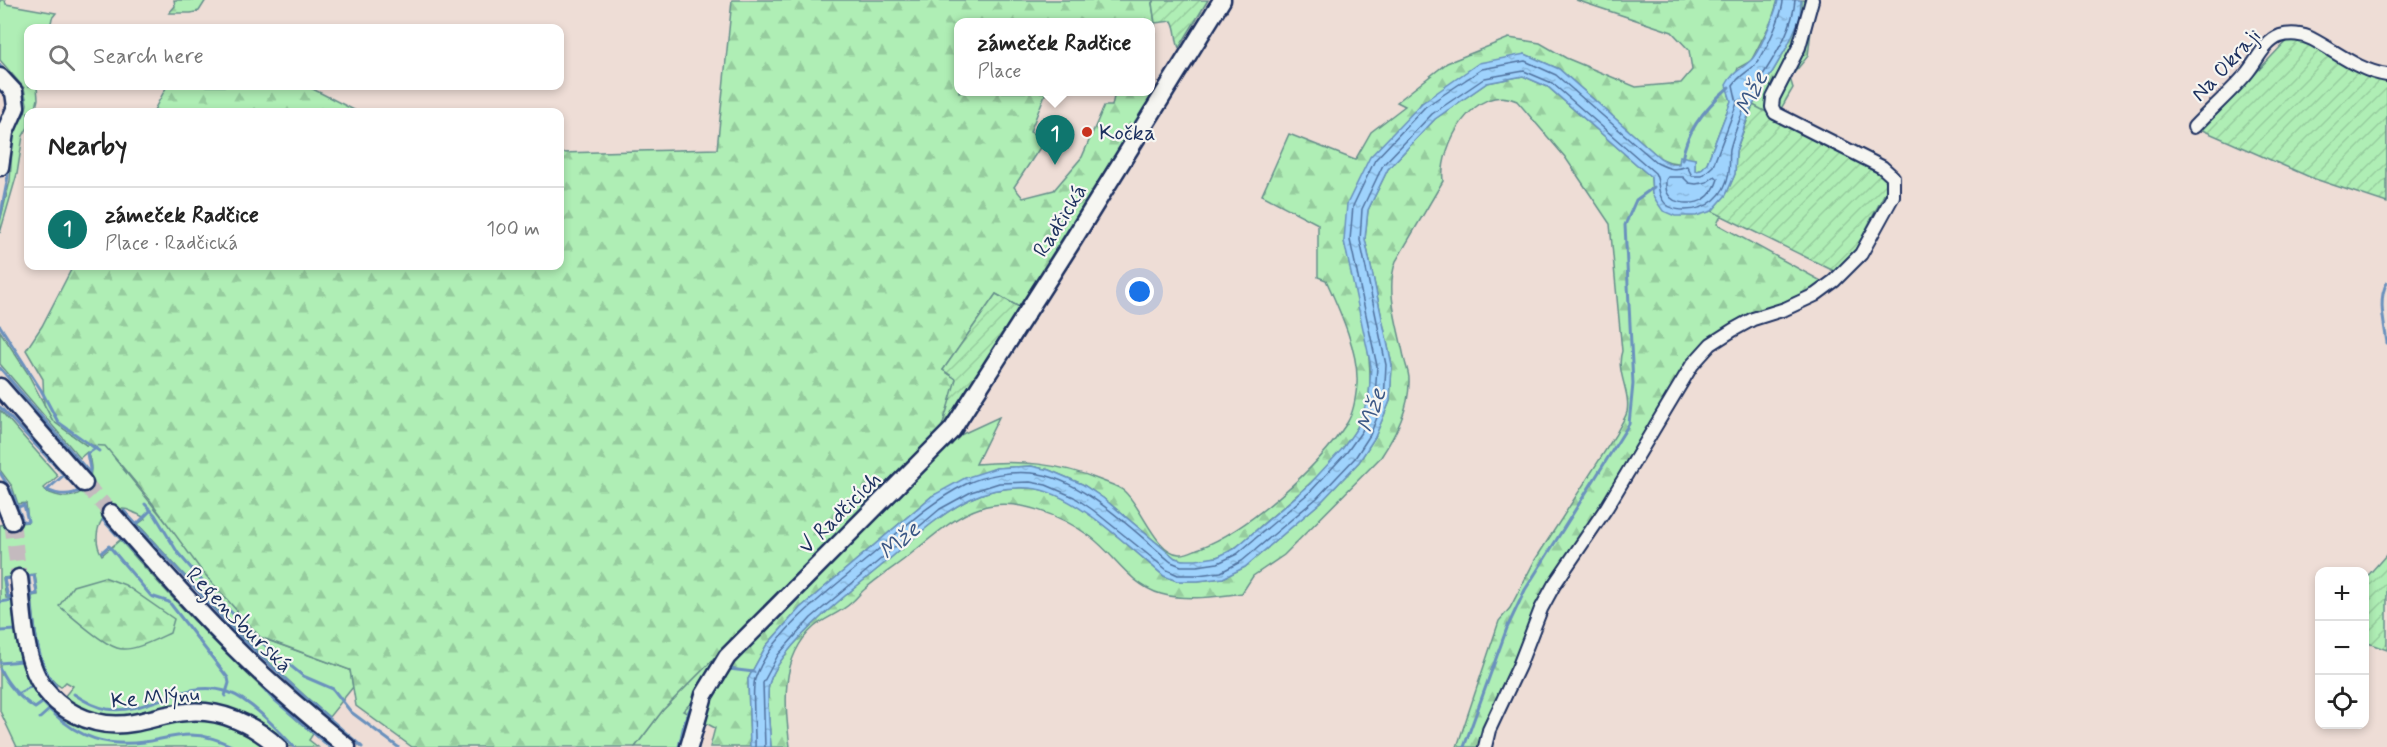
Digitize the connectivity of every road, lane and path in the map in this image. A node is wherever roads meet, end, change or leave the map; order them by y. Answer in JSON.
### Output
{"nodes":[{"id":1,"x":1222,"y":0,"type":"edge"},
{"id":2,"x":1812,"y":0,"type":"edge"},
{"id":3,"x":2387,"y":75,"type":"edge"},
{"id":4,"x":1,"y":80,"type":"edge"},
{"id":5,"x":5,"y":123,"type":"edge"},
{"id":6,"x":2194,"y":126,"type":"dead end"},
{"id":7,"x":0,"y":167,"type":"edge"},
{"id":8,"x":1029,"y":310,"type":"joint"},
{"id":9,"x":0,"y":387,"type":"edge"},
{"id":10,"x":84,"y":483,"type":"tunnel mouth"},
{"id":11,"x":0,"y":491,"type":"edge"},
{"id":12,"x":111,"y":513,"type":"tunnel mouth"},
{"id":13,"x":12,"y":520,"type":"tunnel mouth"},
{"id":14,"x":19,"y":578,"type":"tunnel mouth"},
{"id":15,"x":278,"y":747,"type":"edge"},
{"id":16,"x":347,"y":747,"type":"edge"},
{"id":17,"x":689,"y":747,"type":"edge"},
{"id":18,"x":1485,"y":747,"type":"edge"}],
"edges":[{"from":1,"to":8,"type":"street","name":"Radčická"},
{"from":2,"to":18,"type":"street"},
{"from":3,"to":6,"type":"street","name":"Na Okraji"},
{"from":4,"to":5,"type":"street"},
{"from":5,"to":7,"type":"street"},
{"from":8,"to":17,"type":"street","name":"V Radčicích"},
{"from":9,"to":10,"type":"street"},
{"from":11,"to":13,"type":"street"},
{"from":12,"to":16,"type":"street","name":"Regensburská"},
{"from":14,"to":15,"type":"street","name":"Ke Mlýnu"}]}
